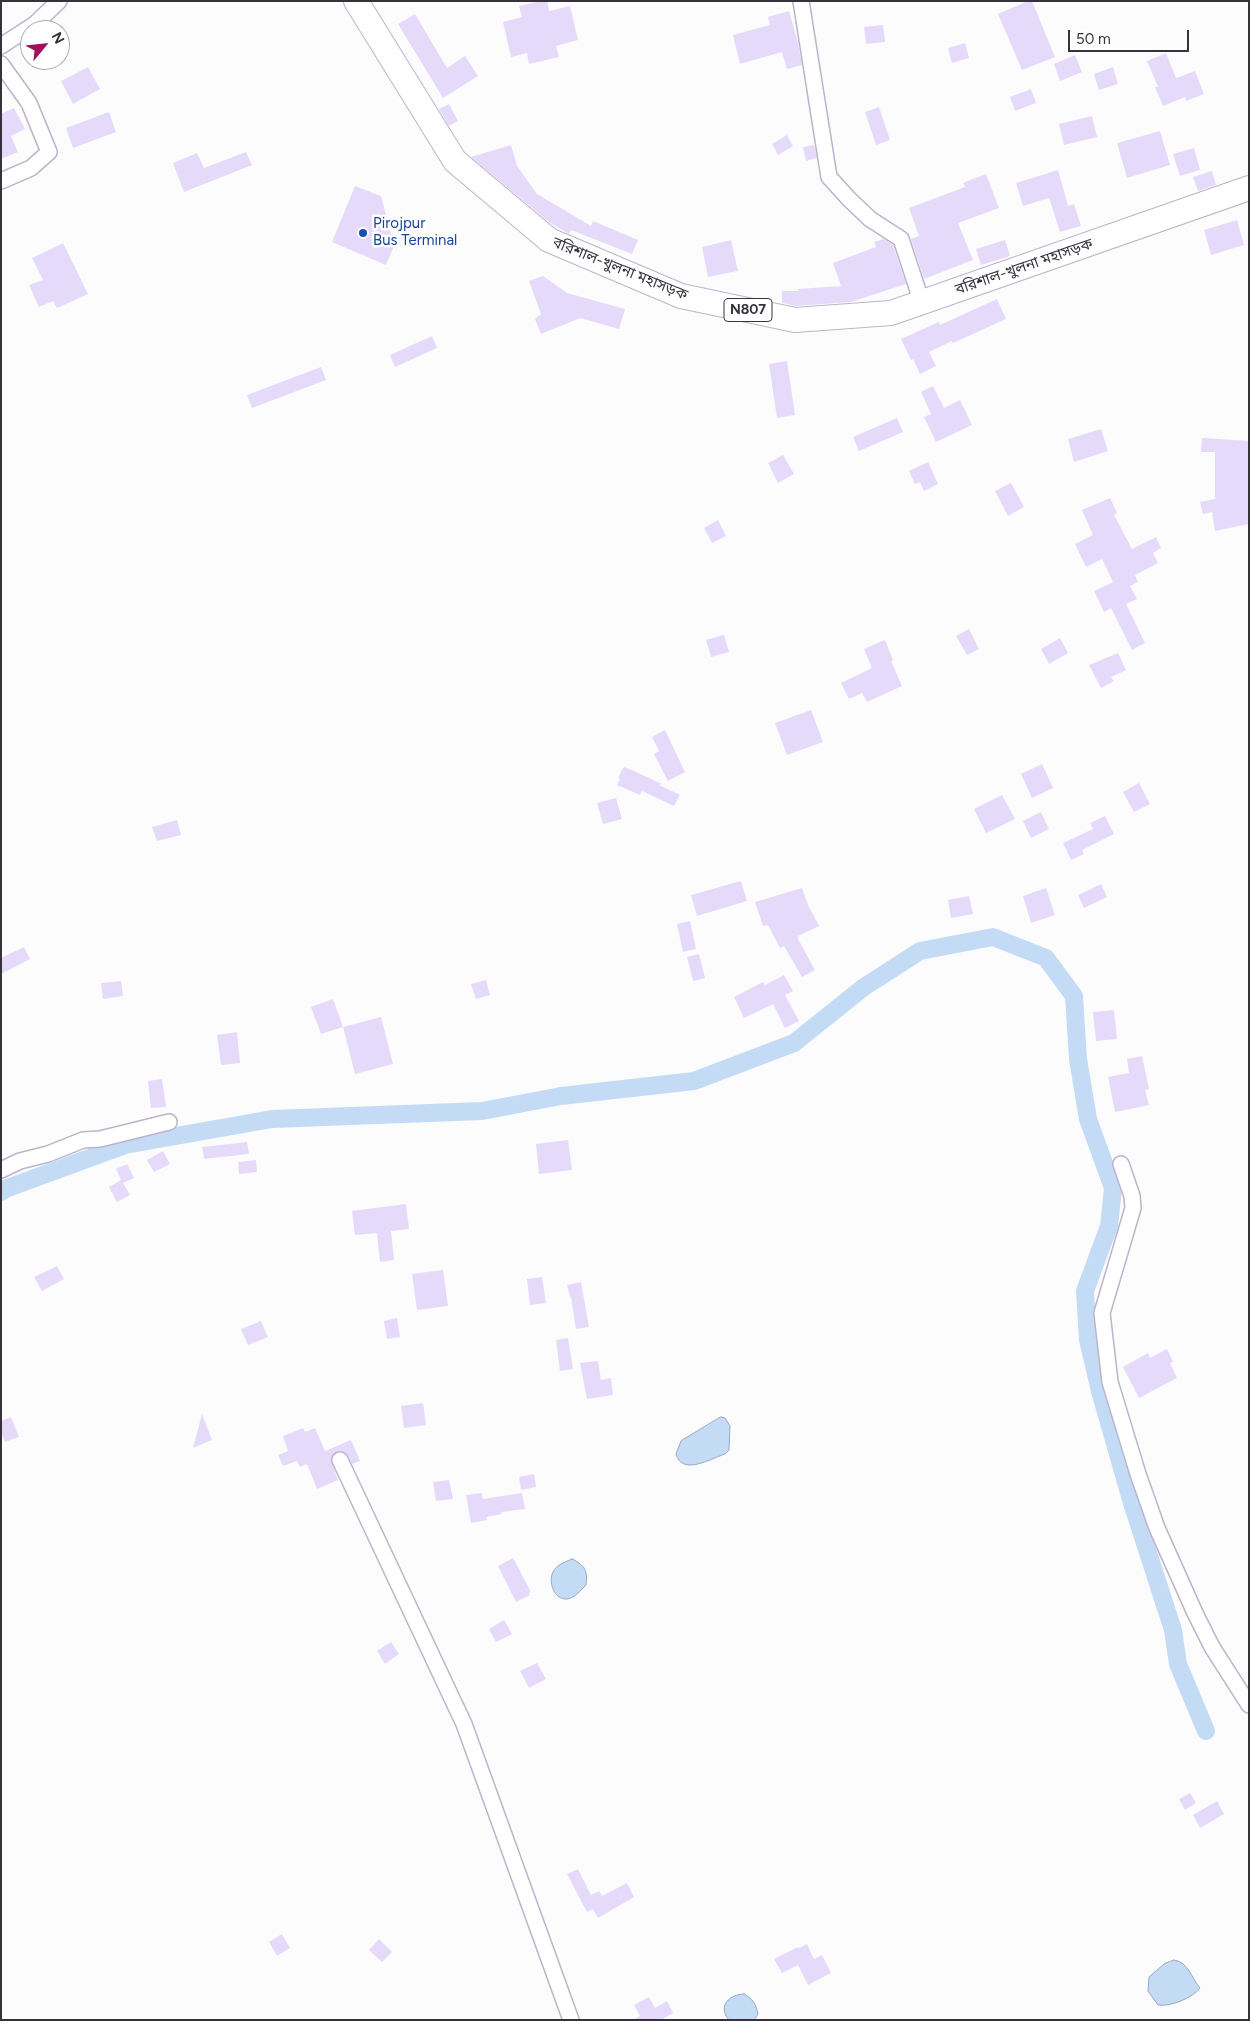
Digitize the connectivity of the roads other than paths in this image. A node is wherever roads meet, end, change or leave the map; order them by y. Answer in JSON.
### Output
{"nodes":[{"id":1,"x":59,"y":1,"type":"edge"},
{"id":2,"x":356,"y":1,"type":"edge"},
{"id":3,"x":801,"y":1,"type":"edge"},
{"id":4,"x":1,"y":46,"type":"edge"},
{"id":5,"x":1,"y":64,"type":"edge"},
{"id":6,"x":1,"y":181,"type":"edge"},
{"id":7,"x":1249,"y":188,"type":"edge"},
{"id":8,"x":922,"y":303,"type":"junction"},
{"id":9,"x":168,"y":1122,"type":"dead end"},
{"id":10,"x":1121,"y":1164,"type":"dead end"},
{"id":11,"x":1,"y":1170,"type":"edge"},
{"id":12,"x":340,"y":1460,"type":"dead end"},
{"id":13,"x":1249,"y":1706,"type":"edge"},
{"id":14,"x":571,"y":2020,"type":"edge"}],
"edges":[{"from":1,"to":4,"type":"street"},
{"from":2,"to":8,"type":"highway","name":"বরিশাল-খুলনা মহাসড়ক","number":"N807"},
{"from":3,"to":8,"type":"street"},
{"from":5,"to":6,"type":"street"},
{"from":7,"to":8,"type":"highway","name":"বরিশাল-খুলনা মহাসড়ক","number":"N807"},
{"from":9,"to":11,"type":"street"},
{"from":10,"to":13,"type":"street"},
{"from":12,"to":14,"type":"street"}]}
